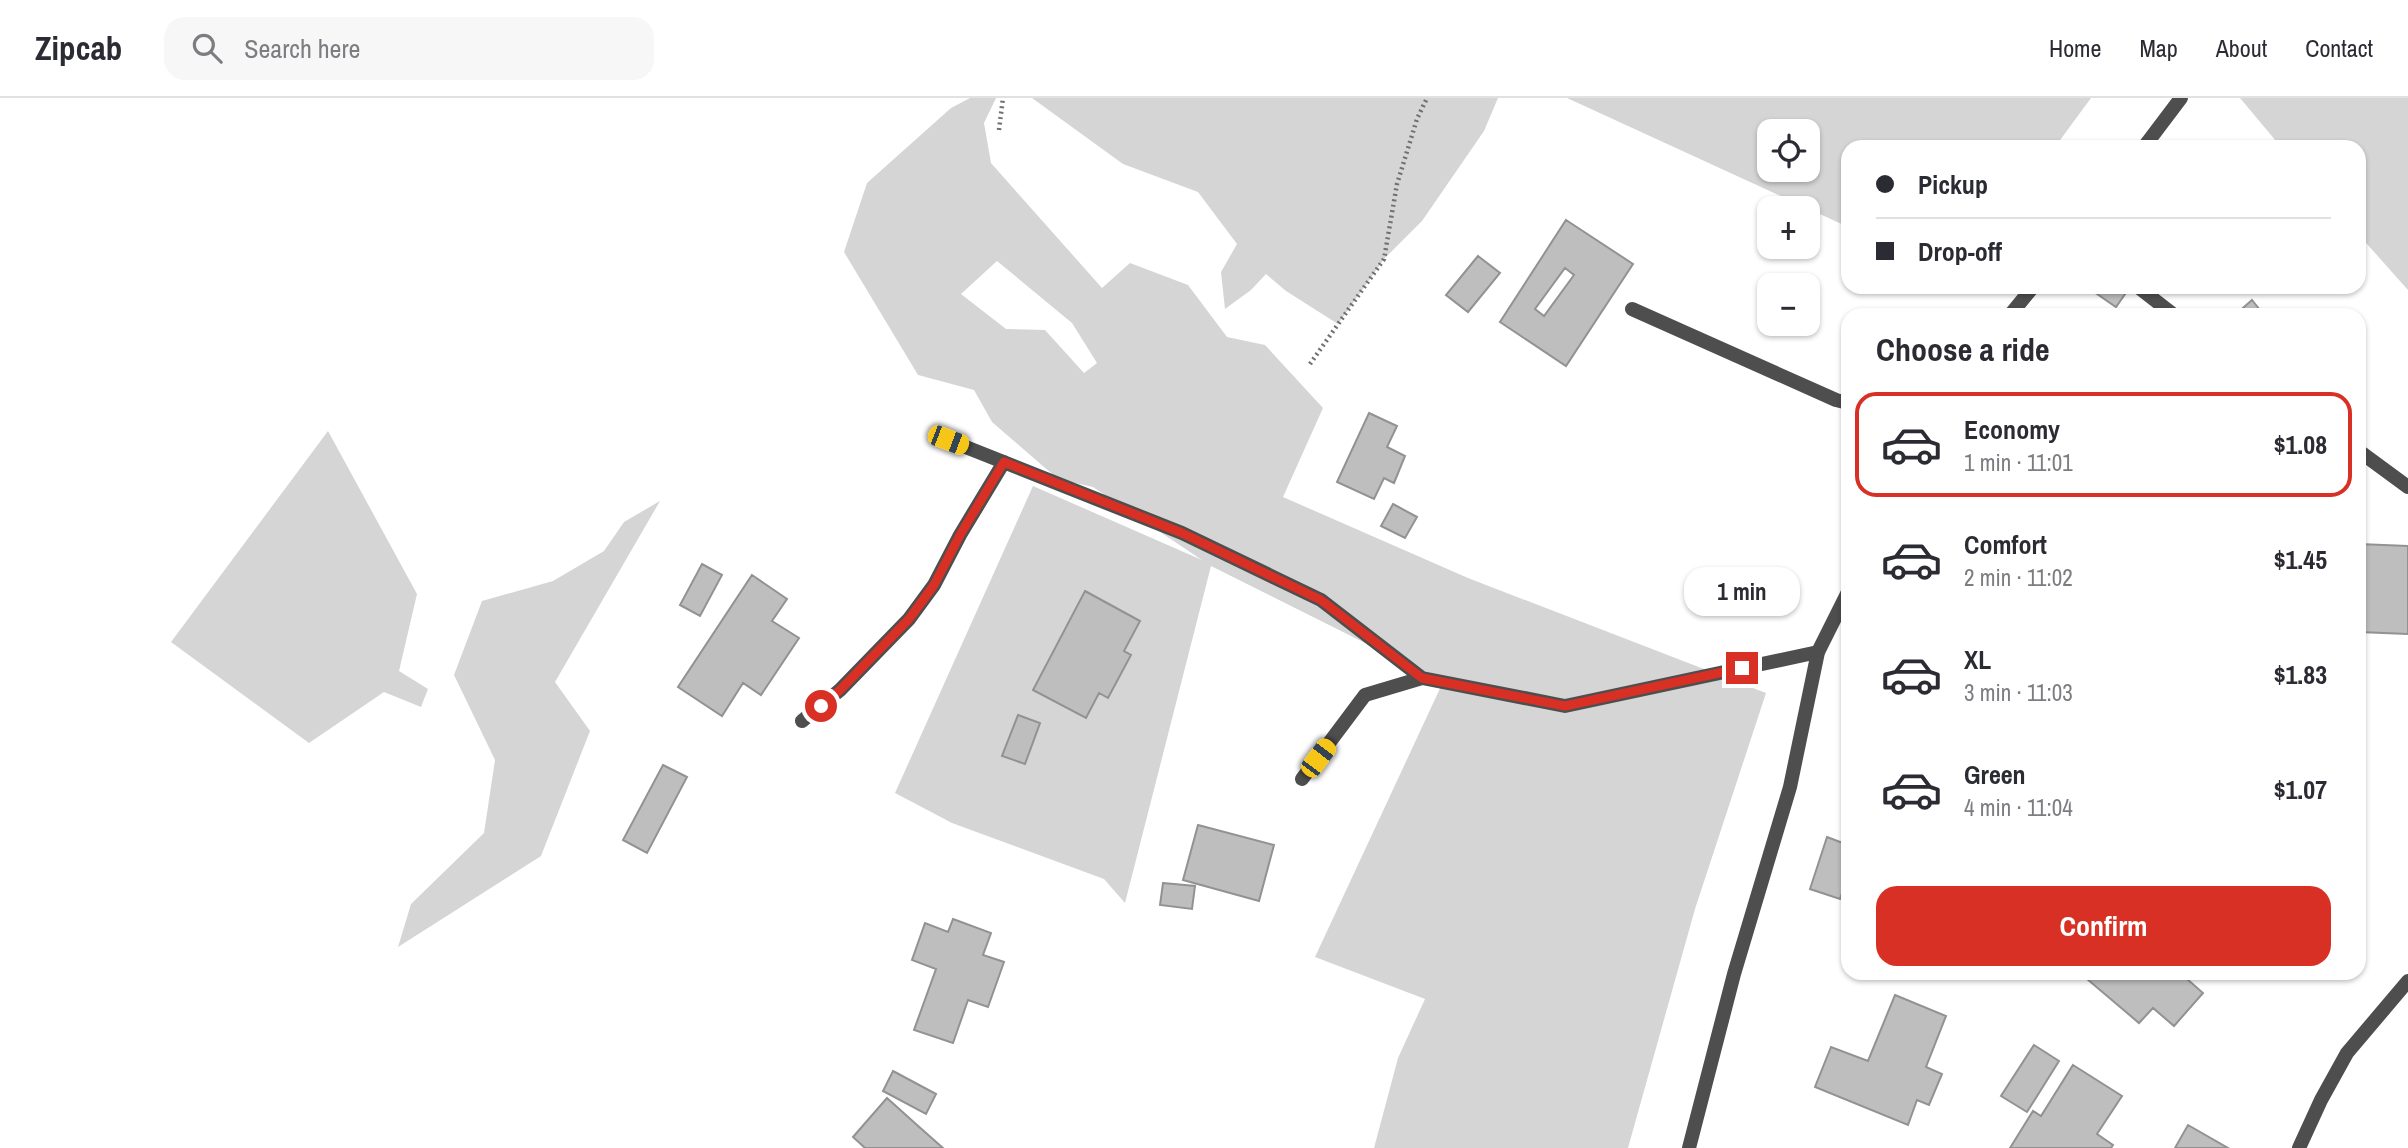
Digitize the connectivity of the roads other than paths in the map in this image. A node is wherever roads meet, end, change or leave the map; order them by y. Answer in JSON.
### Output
{"nodes":[{"id":1,"x":2181,"y":98,"type":"edge"},
{"id":2,"x":2149,"y":140,"type":"edge"},
{"id":3,"x":2027,"y":294,"type":"edge"},
{"id":4,"x":2147,"y":294,"type":"edge"},
{"id":5,"x":2016,"y":308,"type":"edge"},
{"id":6,"x":2165,"y":308,"type":"edge"},
{"id":7,"x":1632,"y":309,"type":"dead end"},
{"id":8,"x":1841,"y":401,"type":"edge"},
{"id":9,"x":948,"y":440,"type":"dead end"},
{"id":10,"x":2366,"y":457,"type":"edge"},
{"id":11,"x":1004,"y":462,"type":"junction"},
{"id":12,"x":2408,"y":488,"type":"edge"},
{"id":13,"x":1841,"y":606,"type":"edge"},
{"id":14,"x":1818,"y":652,"type":"junction"},
{"id":15,"x":1422,"y":678,"type":"junction"},
{"id":16,"x":802,"y":721,"type":"dead end"},
{"id":17,"x":1302,"y":779,"type":"dead end"},
{"id":18,"x":2408,"y":981,"type":"edge"},
{"id":19,"x":1689,"y":1148,"type":"edge"},
{"id":20,"x":2299,"y":1148,"type":"edge"}],
"edges":[{"from":1,"to":2,"type":"street"},
{"from":3,"to":5,"type":"street"},
{"from":4,"to":6,"type":"street"},
{"from":7,"to":8,"type":"street"},
{"from":9,"to":11,"type":"street"},
{"from":10,"to":12,"type":"street"},
{"from":11,"to":15,"type":"street"},
{"from":11,"to":16,"type":"street"},
{"from":13,"to":14,"type":"street"},
{"from":14,"to":15,"type":"street"},
{"from":14,"to":19,"type":"street"},
{"from":15,"to":17,"type":"street"},
{"from":18,"to":20,"type":"street"}]}
